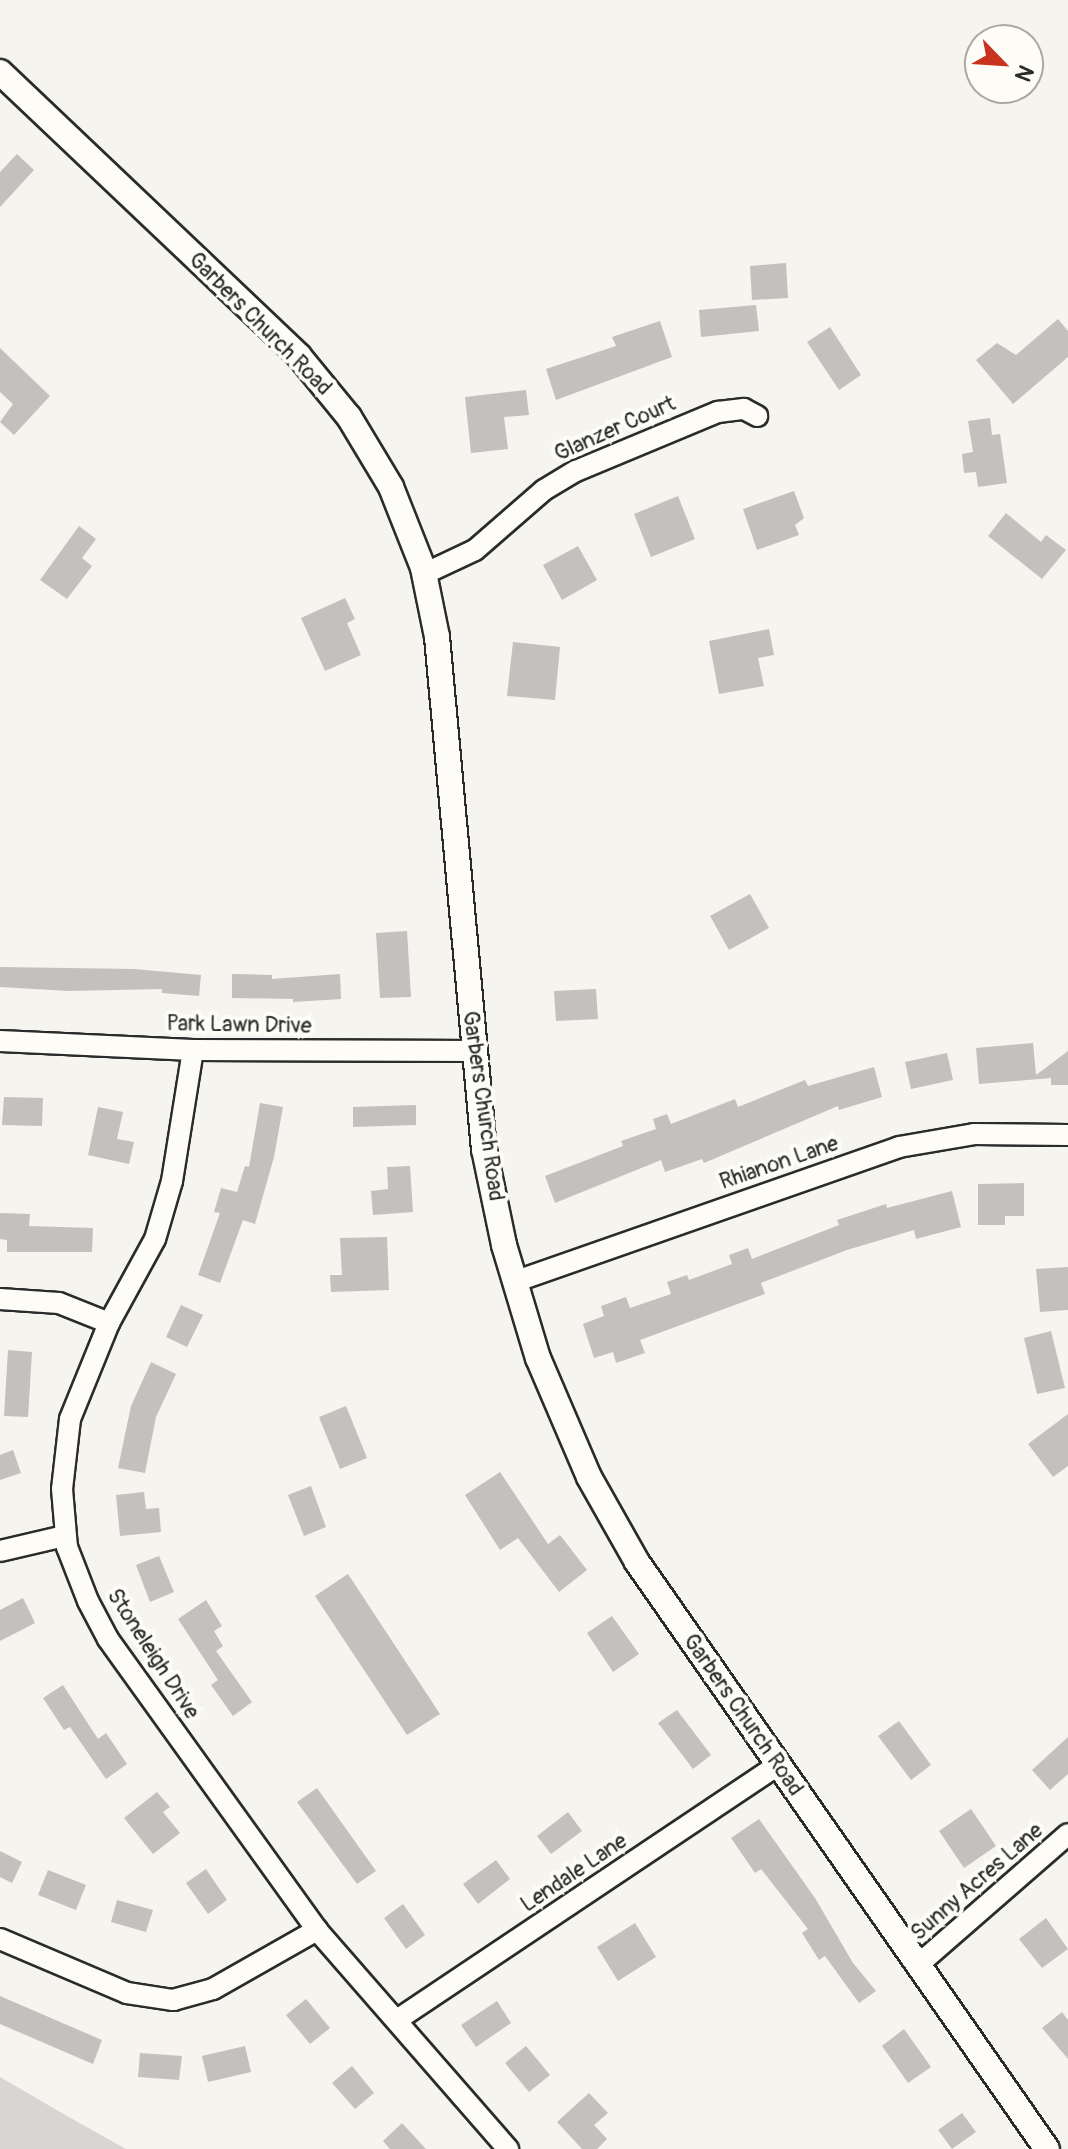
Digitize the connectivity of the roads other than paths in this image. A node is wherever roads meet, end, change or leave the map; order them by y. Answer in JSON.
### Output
{"nodes":[{"id":1,"x":0,"y":72,"type":"edge"},
{"id":2,"x":757,"y":416,"type":"dead end"},
{"id":3,"x":424,"y":574,"type":"junction"},
{"id":4,"x":0,"y":1041,"type":"edge"},
{"id":5,"x":193,"y":1050,"type":"junction"},
{"id":6,"x":477,"y":1051,"type":"junction"},
{"id":7,"x":1068,"y":1135,"type":"edge"},
{"id":8,"x":514,"y":1282,"type":"junction"},
{"id":9,"x":0,"y":1299,"type":"edge"},
{"id":10,"x":109,"y":1323,"type":"junction"},
{"id":11,"x":64,"y":1536,"type":"junction"},
{"id":12,"x":0,"y":1551,"type":"edge"},
{"id":13,"x":778,"y":1765,"type":"junction"},
{"id":14,"x":1068,"y":1834,"type":"edge"},
{"id":15,"x":317,"y":1930,"type":"junction"},
{"id":16,"x":0,"y":1939,"type":"edge"},
{"id":17,"x":918,"y":1965,"type":"junction"},
{"id":18,"x":397,"y":2020,"type":"junction"},
{"id":19,"x":508,"y":2149,"type":"edge"},
{"id":20,"x":1047,"y":2149,"type":"edge"}],
"edges":[{"from":1,"to":3,"type":"street","name":"Garbers Church Road"},
{"from":2,"to":3,"type":"street","name":"Glanzer Court"},
{"from":3,"to":6,"type":"street","name":"Garbers Church Road"},
{"from":4,"to":5,"type":"street","name":"Park Lawn Drive"},
{"from":5,"to":6,"type":"street","name":"Park Lawn Drive"},
{"from":5,"to":10,"type":"street","name":"Stoneleigh Drive"},
{"from":6,"to":8,"type":"street","name":"Garbers Church Road"},
{"from":7,"to":8,"type":"street","name":"Rhianon Lane"},
{"from":8,"to":13,"type":"street","name":"Garbers Church Road"},
{"from":9,"to":10,"type":"street"},
{"from":10,"to":11,"type":"street","name":"Stoneleigh Drive"},
{"from":11,"to":12,"type":"street"},
{"from":11,"to":15,"type":"street","name":"Stoneleigh Drive"},
{"from":13,"to":17,"type":"street","name":"Garbers Church Road"},
{"from":13,"to":18,"type":"street","name":"Lendale Lane"},
{"from":14,"to":17,"type":"street","name":"Sunny Acres Lane"},
{"from":15,"to":16,"type":"street"},
{"from":15,"to":18,"type":"street","name":"Stoneleigh Drive"},
{"from":17,"to":20,"type":"street","name":"Garbers Church Road"},
{"from":18,"to":19,"type":"street","name":"Stoneleigh Drive"}]}
